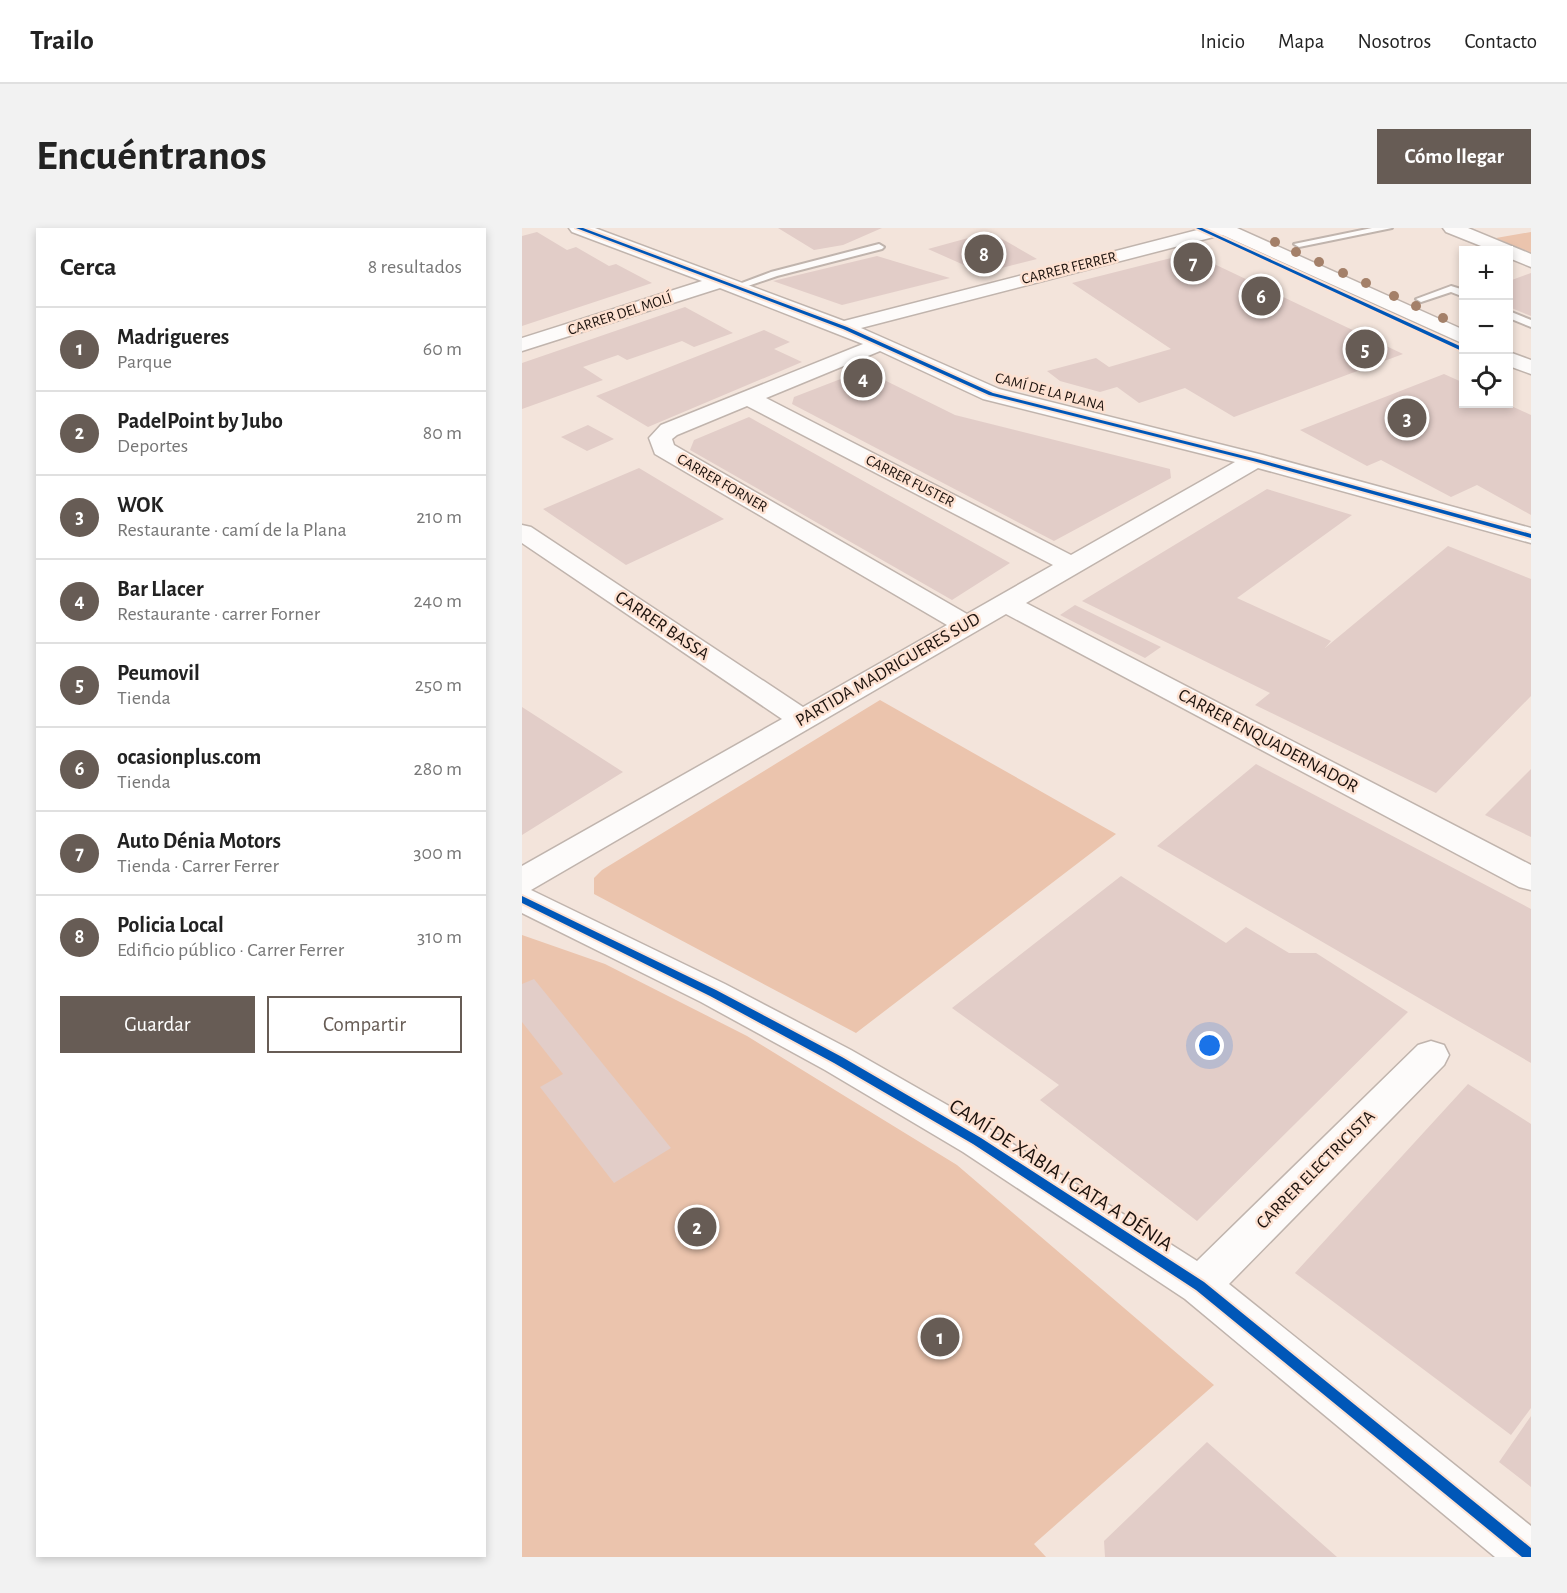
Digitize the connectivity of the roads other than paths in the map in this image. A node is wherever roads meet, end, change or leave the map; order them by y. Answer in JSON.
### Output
{"nodes":[{"id":1,"x":578,"y":228,"type":"edge"},
{"id":2,"x":1223,"y":228,"type":"edge"},
{"id":3,"x":1263,"y":228,"type":"edge"},
{"id":4,"x":1387,"y":228,"type":"edge"},
{"id":5,"x":1452,"y":228,"type":"edge"},
{"id":6,"x":1299,"y":244,"type":"junction"},
{"id":7,"x":1495,"y":246,"type":"edge"},
{"id":8,"x":879,"y":247,"type":"dead end"},
{"id":9,"x":1513,"y":254,"type":"edge"},
{"id":10,"x":1531,"y":261,"type":"edge"},
{"id":11,"x":728,"y":284,"type":"junction"},
{"id":12,"x":1459,"y":292,"type":"edge"},
{"id":13,"x":1421,"y":299,"type":"junction"},
{"id":14,"x":1459,"y":316,"type":"edge"},
{"id":15,"x":1513,"y":316,"type":"edge"},
{"id":16,"x":1531,"y":324,"type":"edge"},
{"id":17,"x":845,"y":328,"type":"junction"},
{"id":18,"x":1459,"y":336,"type":"edge"},
{"id":19,"x":1513,"y":340,"type":"edge"},
{"id":20,"x":880,"y":344,"type":"junction"},
{"id":21,"x":522,"y":345,"type":"edge"},
{"id":22,"x":1531,"y":348,"type":"edge"},
{"id":23,"x":1513,"y":360,"type":"edge"},
{"id":24,"x":1531,"y":368,"type":"edge"},
{"id":25,"x":748,"y":398,"type":"junction"},
{"id":26,"x":1255,"y":460,"type":"junction"},
{"id":27,"x":522,"y":532,"type":"edge"},
{"id":28,"x":1531,"y":536,"type":"edge"},
{"id":29,"x":1072,"y":565,"type":"junction"},
{"id":30,"x":1005,"y":603,"type":"junction"},
{"id":31,"x":966,"y":625,"type":"junction"},
{"id":32,"x":802,"y":719,"type":"junction"},
{"id":33,"x":1531,"y":879,"type":"edge"},
{"id":34,"x":522,"y":881,"type":"edge"},
{"id":35,"x":522,"y":899,"type":"edge"},
{"id":36,"x":1431,"y":1055,"type":"dead end"},
{"id":37,"x":1200,"y":1286,"type":"junction"},
{"id":38,"x":1531,"y":1556,"type":"edge"}],
"edges":[{"from":1,"to":11,"type":"street","name":"CAMÍ DE LA PLANA"},
{"from":2,"to":17,"type":"street","name":"CARRER FERRER"},
{"from":2,"to":18,"type":"street"},
{"from":3,"to":6,"type":"street"},
{"from":4,"to":6,"type":"lane"},
{"from":5,"to":7,"type":"street"},
{"from":6,"to":13,"type":"street"},
{"from":8,"to":11,"type":"lane"},
{"from":9,"to":10,"type":"street"},
{"from":11,"to":17,"type":"street","name":"CAMÍ DE LA PLANA"},
{"from":11,"to":21,"type":"street","name":"CARRER DEL MOLÍ"},
{"from":12,"to":13,"type":"lane"},
{"from":13,"to":14,"type":"street"},
{"from":15,"to":16,"type":"lane"},
{"from":17,"to":20,"type":"street","name":"CAMÍ DE LA PLANA"},
{"from":19,"to":22,"type":"street"},
{"from":20,"to":25,"type":"street","name":"CARRER FORNER"},
{"from":20,"to":26,"type":"street","name":"CAMÍ DE LA PLANA"},
{"from":23,"to":24,"type":"street"},
{"from":25,"to":29,"type":"street","name":"CARRER FUSTER"},
{"from":25,"to":31,"type":"street","name":"CARRER FORNER"},
{"from":26,"to":28,"type":"street","name":"CAMÍ DE LA PLANA"},
{"from":26,"to":29,"type":"street","name":"PARTIDA MADRIGUERES SUD"},
{"from":27,"to":32,"type":"street","name":"CARRER BASSA"},
{"from":29,"to":30,"type":"street","name":"PARTIDA MADRIGUERES SUD"},
{"from":30,"to":31,"type":"street","name":"PARTIDA MADRIGUERES SUD"},
{"from":30,"to":33,"type":"street","name":"CARRER ENQUADERNADOR"},
{"from":31,"to":32,"type":"street","name":"PARTIDA MADRIGUERES SUD"},
{"from":32,"to":34,"type":"street","name":"PARTIDA MADRIGUERES SUD"},
{"from":35,"to":37,"type":"street","name":"CAMÍ DE XÀBIA I GATA A DÉNIA"},
{"from":36,"to":37,"type":"street","name":"CARRER ELECTRICISTA"},
{"from":37,"to":38,"type":"street","name":"CAMÍ DE XÀBIA I GATA A DÉNIA"}]}
